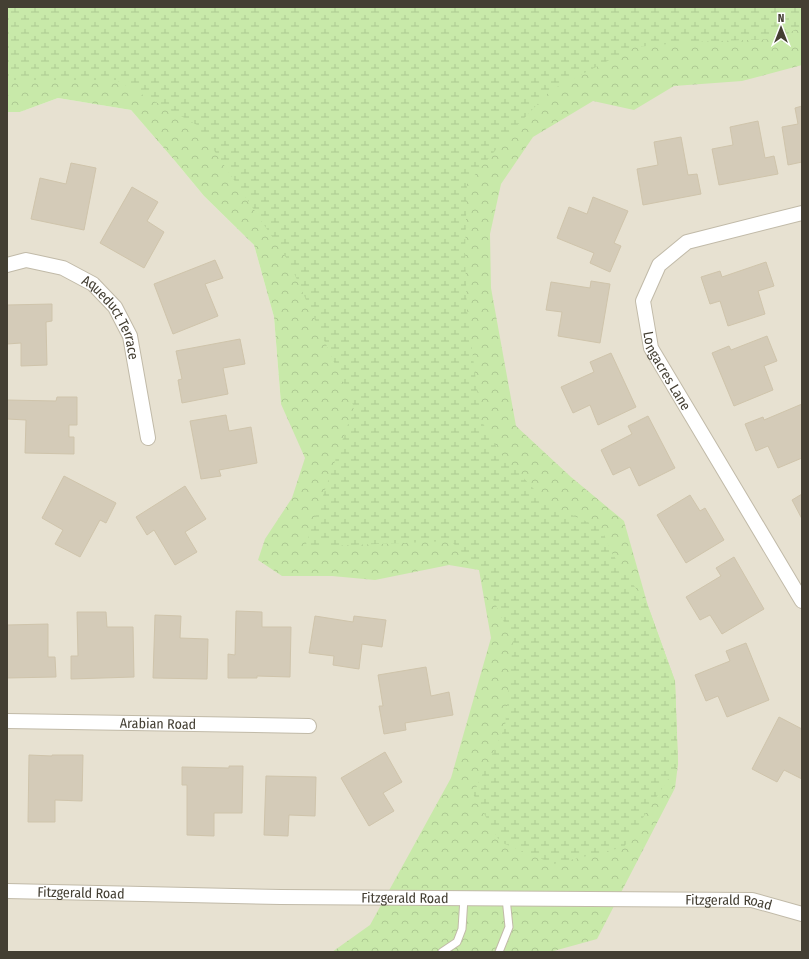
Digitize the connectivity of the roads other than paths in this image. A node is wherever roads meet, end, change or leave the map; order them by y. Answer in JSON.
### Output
{"nodes":[{"id":1,"x":802,"y":213,"type":"edge"},
{"id":2,"x":7,"y":265,"type":"edge"},
{"id":3,"x":148,"y":438,"type":"dead end"},
{"id":4,"x":802,"y":602,"type":"edge"},
{"id":5,"x":7,"y":721,"type":"edge"},
{"id":6,"x":309,"y":726,"type":"dead end"},
{"id":7,"x":7,"y":891,"type":"edge"},
{"id":8,"x":464,"y":898,"type":"junction"},
{"id":9,"x":506,"y":898,"type":"junction"},
{"id":10,"x":802,"y":914,"type":"edge"},
{"id":11,"x":442,"y":952,"type":"edge"},
{"id":12,"x":499,"y":952,"type":"edge"}],
"edges":[{"from":1,"to":4,"type":"street","name":"Longacres Lane"},
{"from":2,"to":3,"type":"street","name":"Aqueduct Terrace"},
{"from":5,"to":6,"type":"street","name":"Arabian Road"},
{"from":7,"to":8,"type":"street","name":"Fitzgerald Road"},
{"from":8,"to":9,"type":"street","name":"Fitzgerald Road"},
{"from":8,"to":11,"type":"lane"},
{"from":9,"to":10,"type":"street","name":"Fitzgerald Road"},
{"from":9,"to":12,"type":"lane"}]}
